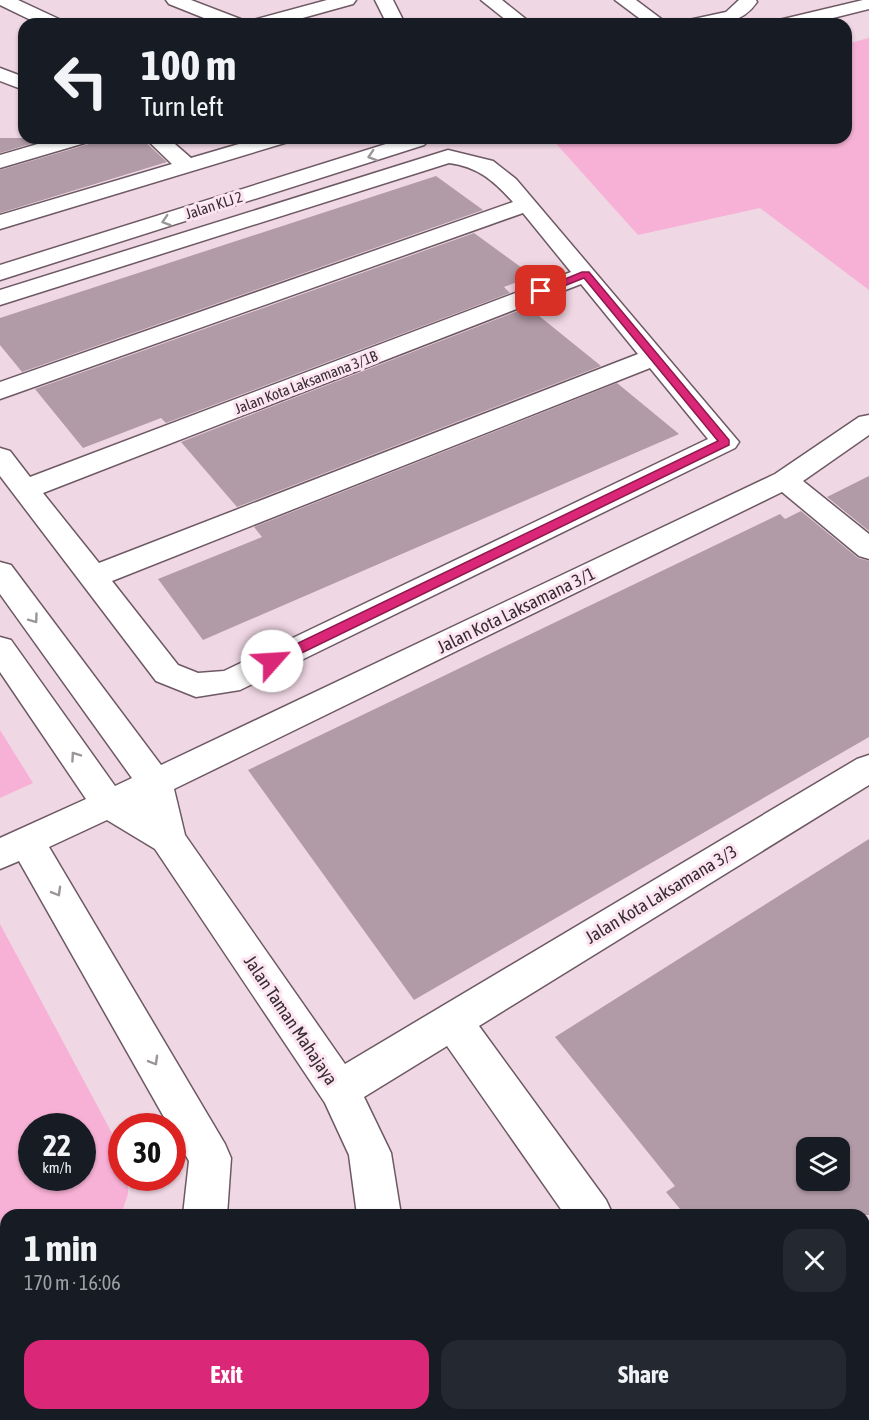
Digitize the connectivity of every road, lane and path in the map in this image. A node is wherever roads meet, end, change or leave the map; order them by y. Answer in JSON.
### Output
{"nodes":[{"id":1,"x":3,"y":0,"type":"edge"},
{"id":2,"x":175,"y":0,"type":"edge"},
{"id":3,"x":384,"y":0,"type":"edge"},
{"id":4,"x":490,"y":0,"type":"edge"},
{"id":5,"x":624,"y":0,"type":"edge"},
{"id":6,"x":340,"y":1,"type":"edge"},
{"id":7,"x":748,"y":2,"type":"dead end"},
{"id":8,"x":869,"y":4,"type":"edge"},
{"id":9,"x":869,"y":14,"type":"edge"},
{"id":10,"x":41,"y":18,"type":"edge"},
{"id":11,"x":221,"y":18,"type":"edge"},
{"id":12,"x":281,"y":18,"type":"edge"},
{"id":13,"x":393,"y":18,"type":"edge"},
{"id":14,"x":515,"y":18,"type":"edge"},
{"id":15,"x":650,"y":18,"type":"edge"},
{"id":16,"x":723,"y":18,"type":"edge"},
{"id":17,"x":836,"y":18,"type":"edge"},
{"id":18,"x":844,"y":18,"type":"edge"},
{"id":19,"x":0,"y":74,"type":"edge"},
{"id":20,"x":18,"y":82,"type":"edge"},
{"id":21,"x":18,"y":92,"type":"edge"},
{"id":22,"x":0,"y":97,"type":"edge"},
{"id":23,"x":61,"y":144,"type":"edge"},
{"id":24,"x":163,"y":144,"type":"edge"},
{"id":25,"x":261,"y":144,"type":"edge"},
{"id":26,"x":345,"y":144,"type":"edge"},
{"id":27,"x":409,"y":144,"type":"edge"},
{"id":28,"x":0,"y":162,"type":"edge"},
{"id":29,"x":187,"y":166,"type":"junction"},
{"id":30,"x":527,"y":204,"type":"junction"},
{"id":31,"x":0,"y":222,"type":"edge"},
{"id":32,"x":0,"y":253,"type":"edge"},
{"id":33,"x":0,"y":273,"type":"edge"},
{"id":34,"x":585,"y":274,"type":"junction"},
{"id":35,"x":0,"y":298,"type":"edge"},
{"id":36,"x":654,"y":357,"type":"junction"},
{"id":37,"x":0,"y":391,"type":"edge"},
{"id":38,"x":869,"y":423,"type":"edge"},
{"id":39,"x":0,"y":457,"type":"edge"},
{"id":40,"x":785,"y":480,"type":"junction"},
{"id":41,"x":26,"y":489,"type":"junction"},
{"id":42,"x":869,"y":549,"type":"edge"},
{"id":43,"x":0,"y":572,"type":"edge"},
{"id":44,"x":93,"y":577,"type":"junction"},
{"id":45,"x":0,"y":648,"type":"edge"},
{"id":46,"x":869,"y":768,"type":"edge"},
{"id":47,"x":155,"y":783,"type":"junction"},
{"id":48,"x":108,"y":804,"type":"junction"},
{"id":49,"x":168,"y":839,"type":"junction"},
{"id":50,"x":14,"y":848,"type":"edge"},
{"id":51,"x":453,"y":1021,"type":"junction"},
{"id":52,"x":339,"y":1090,"type":"junction"},
{"id":53,"x":206,"y":1209,"type":"edge"},
{"id":54,"x":378,"y":1209,"type":"edge"},
{"id":55,"x":587,"y":1209,"type":"edge"}],
"edges":[{"from":1,"to":10,"type":"street"},
{"from":2,"to":11,"type":"street"},
{"from":3,"to":13,"type":"street"},
{"from":4,"to":14,"type":"street"},
{"from":5,"to":15,"type":"street"},
{"from":6,"to":12,"type":"street"},
{"from":7,"to":16,"type":"street"},
{"from":8,"to":17,"type":"street"},
{"from":9,"to":18,"type":"street"},
{"from":19,"to":20,"type":"street"},
{"from":21,"to":22,"type":"street"},
{"from":23,"to":28,"type":"street"},
{"from":24,"to":29,"type":"street"},
{"from":25,"to":29,"type":"street"},
{"from":26,"to":32,"type":"street","name":"Jalan KLJ 2"},
{"from":27,"to":33,"type":"street","name":"Jalan KLJ 2","one_way":true},
{"from":29,"to":31,"type":"street"},
{"from":30,"to":34,"type":"street"},
{"from":30,"to":35,"type":"street"},
{"from":30,"to":37,"type":"street"},
{"from":34,"to":36,"type":"street"},
{"from":34,"to":41,"type":"street","name":"Jalan Kota Laksamana 3/1B"},
{"from":36,"to":44,"type":"street"},
{"from":36,"to":44,"type":"street"},
{"from":38,"to":40,"type":"street","name":"Jalan Kota Laksamana 3/1"},
{"from":39,"to":41,"type":"street"},
{"from":40,"to":42,"type":"street"},
{"from":40,"to":47,"type":"street","name":"Jalan Kota Laksamana 3/1"},
{"from":41,"to":44,"type":"street"},
{"from":43,"to":47,"type":"street","name":"Jalan Taman Mahajaya","one_way":true},
{"from":48,"to":45,"type":"street","name":"Jalan Taman Mahajaya","one_way":true},
{"from":46,"to":51,"type":"street","name":"Jalan Kota Laksamana 3/3"},
{"from":47,"to":48,"type":"street","name":"Jalan Kota Laksamana 3/1"},
{"from":47,"to":49,"type":"street","name":"Jalan Taman Mahajaya"},
{"from":48,"to":49,"type":"street","name":"Jalan Taman Mahajaya"},
{"from":48,"to":50,"type":"street","name":"Jalan Kota Laksamana 3/1"},
{"from":49,"to":52,"type":"street","name":"Jalan Taman Mahajaya"},
{"from":50,"to":53,"type":"street","one_way":true},
{"from":51,"to":52,"type":"street","name":"Jalan Kota Laksamana 3/3"},
{"from":51,"to":55,"type":"street"},
{"from":52,"to":54,"type":"street","name":"Jalan Taman Mahajaya"}]}
